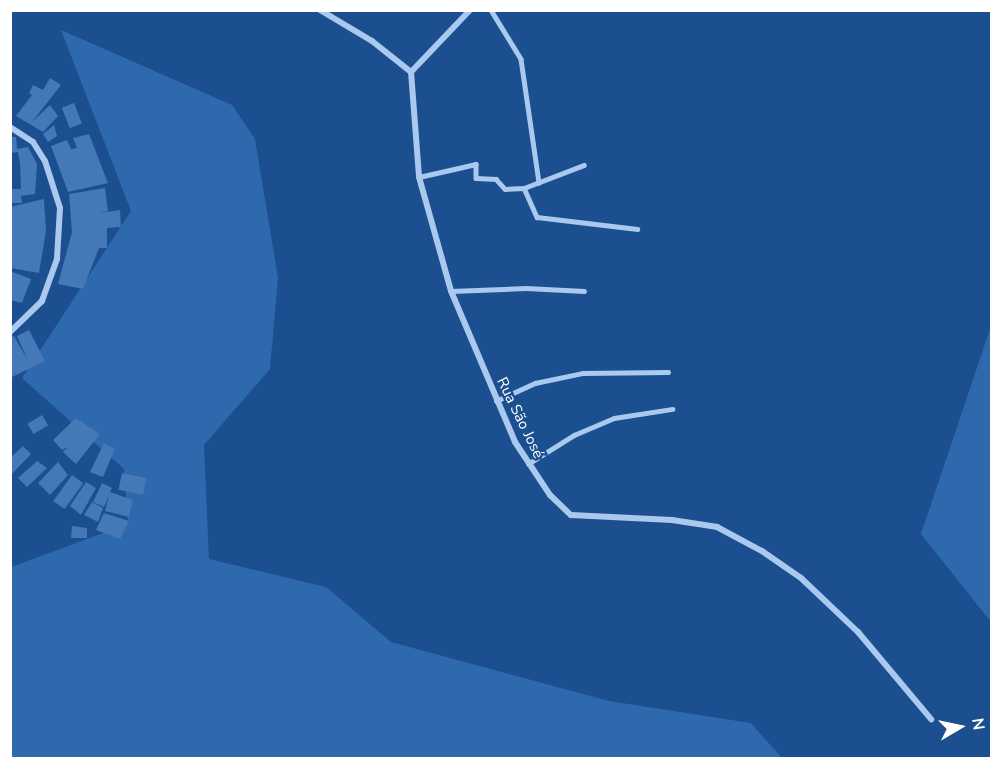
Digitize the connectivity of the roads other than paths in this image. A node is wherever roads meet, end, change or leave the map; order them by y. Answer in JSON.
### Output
{"nodes":[{"id":1,"x":320,"y":10,"type":"edge"},
{"id":2,"x":470,"y":10,"type":"edge"},
{"id":3,"x":491,"y":10,"type":"edge"},
{"id":4,"x":411,"y":72,"type":"junction"},
{"id":5,"x":10,"y":127,"type":"edge"},
{"id":6,"x":584,"y":165,"type":"dead end"},
{"id":7,"x":419,"y":177,"type":"junction"},
{"id":8,"x":539,"y":183,"type":"junction"},
{"id":9,"x":524,"y":188,"type":"junction"},
{"id":10,"x":637,"y":229,"type":"dead end"},
{"id":11,"x":451,"y":291,"type":"junction"},
{"id":12,"x":584,"y":291,"type":"dead end"},
{"id":13,"x":10,"y":332,"type":"edge"},
{"id":14,"x":668,"y":372,"type":"dead end"},
{"id":15,"x":496,"y":401,"type":"junction"},
{"id":16,"x":672,"y":409,"type":"dead end"},
{"id":17,"x":528,"y":464,"type":"junction"},
{"id":18,"x":931,"y":719,"type":"dead end"}],
"edges":[{"from":1,"to":4,"type":"street"},
{"from":2,"to":4,"type":"street"},
{"from":3,"to":8,"type":"lane"},
{"from":4,"to":7,"type":"street","name":"Rua São José"},
{"from":5,"to":13,"type":"street"},
{"from":6,"to":8,"type":"lane"},
{"from":7,"to":9,"type":"lane"},
{"from":7,"to":11,"type":"street","name":"Rua São José"},
{"from":8,"to":9,"type":"lane"},
{"from":9,"to":10,"type":"lane"},
{"from":11,"to":12,"type":"lane"},
{"from":11,"to":15,"type":"street","name":"Rua São José"},
{"from":14,"to":15,"type":"lane"},
{"from":15,"to":17,"type":"street","name":"Rua São José"},
{"from":16,"to":17,"type":"lane"},
{"from":17,"to":18,"type":"street","name":"Rua São José"}]}
